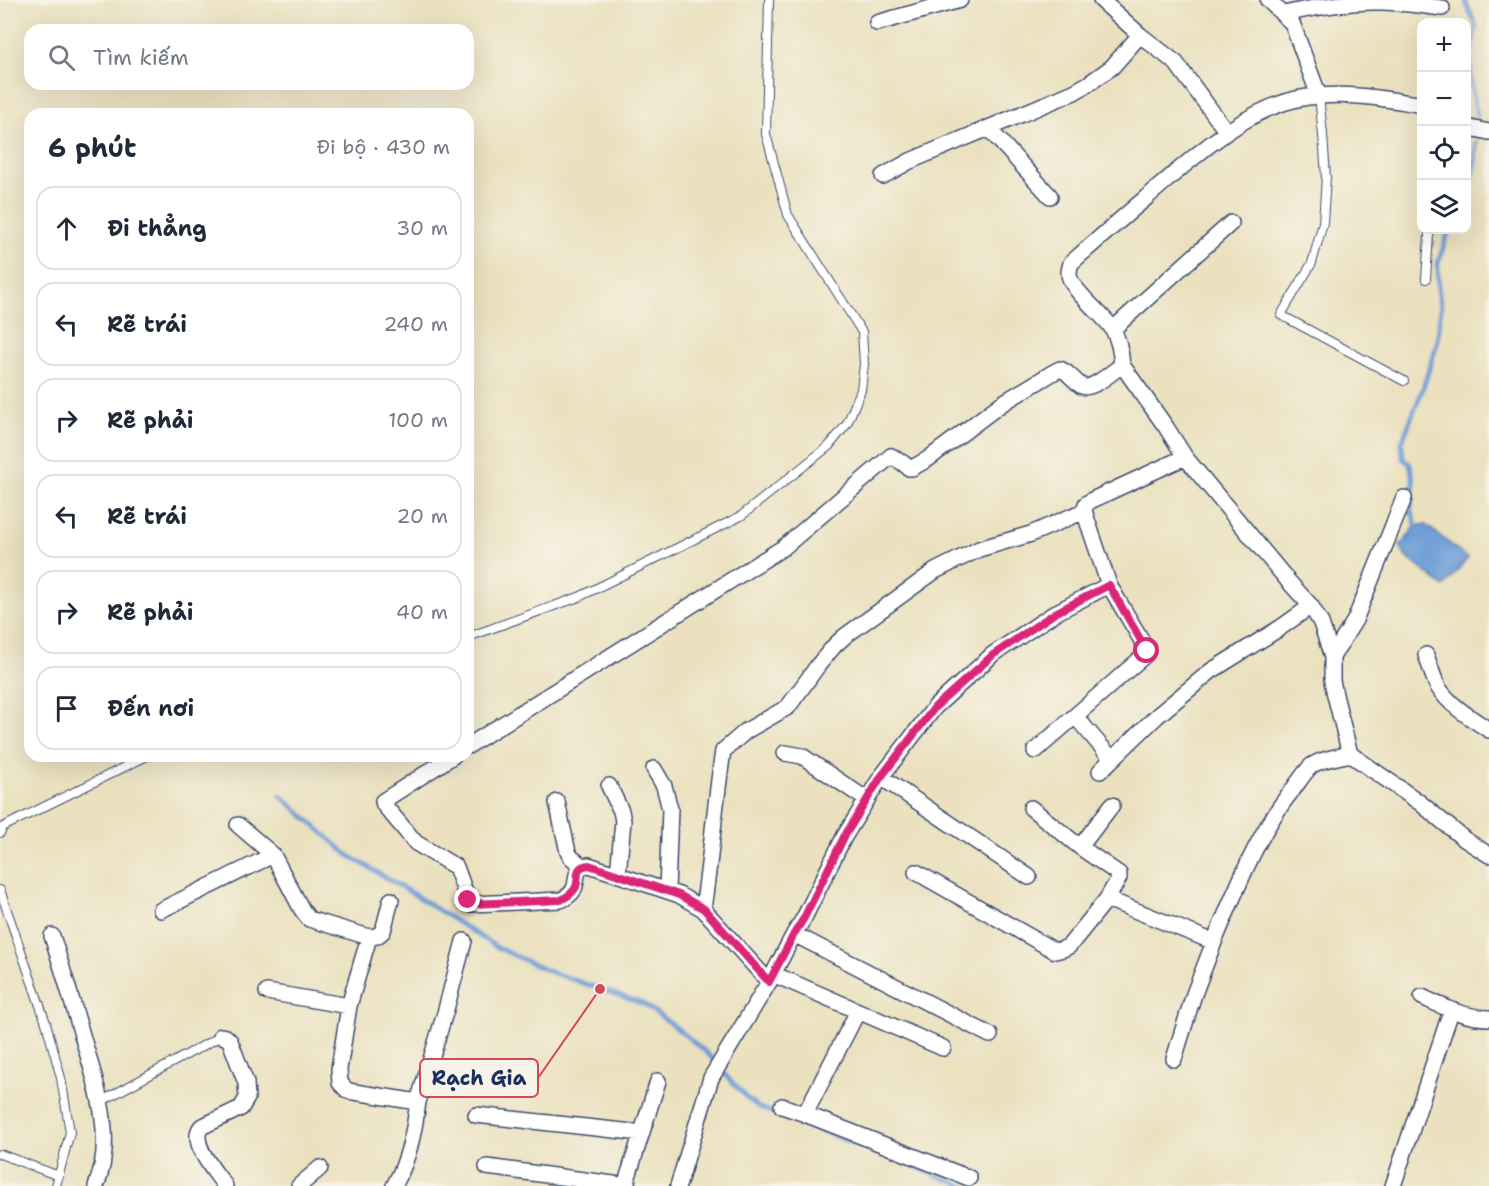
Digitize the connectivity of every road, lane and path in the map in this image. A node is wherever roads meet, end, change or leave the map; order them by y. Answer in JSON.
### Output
{"nodes":[{"id":1,"x":769,"y":0,"type":"edge"},
{"id":2,"x":960,"y":0,"type":"edge"},
{"id":3,"x":1101,"y":0,"type":"edge"},
{"id":4,"x":1268,"y":0,"type":"edge"},
{"id":5,"x":1355,"y":1,"type":"edge"},
{"id":6,"x":1442,"y":8,"type":"dead end"},
{"id":7,"x":1284,"y":14,"type":"junction"},
{"id":8,"x":876,"y":23,"type":"dead end"},
{"id":9,"x":1140,"y":35,"type":"junction"},
{"id":10,"x":1319,"y":96,"type":"junction"},
{"id":11,"x":1417,"y":104,"type":"edge"},
{"id":12,"x":1471,"y":127,"type":"edge"},
{"id":13,"x":988,"y":128,"type":"junction"},
{"id":14,"x":1227,"y":132,"type":"junction"},
{"id":15,"x":1489,"y":132,"type":"edge"},
{"id":16,"x":883,"y":176,"type":"dead end"},
{"id":17,"x":1050,"y":196,"type":"dead end"},
{"id":18,"x":1231,"y":223,"type":"dead end"},
{"id":19,"x":1429,"y":234,"type":"edge"},
{"id":20,"x":1426,"y":279,"type":"dead end"},
{"id":21,"x":1113,"y":329,"type":"junction"},
{"id":22,"x":1122,"y":365,"type":"junction"},
{"id":23,"x":1404,"y":381,"type":"dead end"},
{"id":24,"x":1185,"y":457,"type":"junction"},
{"id":25,"x":1404,"y":498,"type":"dead end"},
{"id":26,"x":1084,"y":511,"type":"junction"},
{"id":27,"x":1109,"y":585,"type":"junction"},
{"id":28,"x":1311,"y":606,"type":"junction"},
{"id":29,"x":474,"y":635,"type":"edge"},
{"id":30,"x":1426,"y":656,"type":"dead end"},
{"id":31,"x":1332,"y":657,"type":"junction"},
{"id":32,"x":1075,"y":716,"type":"junction"},
{"id":33,"x":1489,"y":730,"type":"edge"},
{"id":34,"x":474,"y":742,"type":"edge"},
{"id":35,"x":1035,"y":751,"type":"dead end"},
{"id":36,"x":786,"y":753,"type":"dead end"},
{"id":37,"x":1350,"y":754,"type":"junction"},
{"id":38,"x":1112,"y":759,"type":"junction"},
{"id":39,"x":135,"y":762,"type":"edge"},
{"id":40,"x":444,"y":762,"type":"edge"},
{"id":41,"x":654,"y":769,"type":"dead end"},
{"id":42,"x":1100,"y":771,"type":"dead end"},
{"id":43,"x":881,"y":777,"type":"junction"},
{"id":44,"x":609,"y":786,"type":"dead end"},
{"id":45,"x":867,"y":800,"type":"junction"},
{"id":46,"x":556,"y":802,"type":"dead end"},
{"id":47,"x":1112,"y":805,"type":"dead end"},
{"id":48,"x":1030,"y":808,"type":"dead end"},
{"id":49,"x":238,"y":825,"type":"dead end"},
{"id":50,"x":0,"y":833,"type":"edge"},
{"id":51,"x":1080,"y":847,"type":"junction"},
{"id":52,"x":273,"y":855,"type":"junction"},
{"id":53,"x":1489,"y":855,"type":"edge"},
{"id":54,"x":582,"y":866,"type":"junction"},
{"id":55,"x":916,"y":872,"type":"dead end"},
{"id":56,"x":618,"y":874,"type":"junction"},
{"id":57,"x":1029,"y":877,"type":"dead end"},
{"id":58,"x":0,"y":890,"type":"edge"},
{"id":59,"x":667,"y":891,"type":"junction"},
{"id":60,"x":1107,"y":899,"type":"junction"},
{"id":61,"x":391,"y":900,"type":"dead end"},
{"id":62,"x":704,"y":909,"type":"junction"},
{"id":63,"x":161,"y":910,"type":"dead end"},
{"id":64,"x":794,"y":934,"type":"junction"},
{"id":65,"x":52,"y":936,"type":"dead end"},
{"id":66,"x":369,"y":937,"type":"junction"},
{"id":67,"x":464,"y":941,"type":"dead end"},
{"id":68,"x":1214,"y":942,"type":"junction"},
{"id":69,"x":771,"y":978,"type":"junction"},
{"id":70,"x":267,"y":992,"type":"dead end"},
{"id":71,"x":1422,"y":997,"type":"dead end"},
{"id":72,"x":349,"y":1006,"type":"junction"},
{"id":73,"x":858,"y":1011,"type":"junction"},
{"id":74,"x":1451,"y":1011,"type":"junction"},
{"id":75,"x":1489,"y":1018,"type":"edge"},
{"id":76,"x":990,"y":1035,"type":"dead end"},
{"id":77,"x":221,"y":1036,"type":"joint"},
{"id":78,"x":943,"y":1048,"type":"dead end"},
{"id":79,"x":1174,"y":1059,"type":"dead end"},
{"id":80,"x":658,"y":1081,"type":"dead end"},
{"id":81,"x":100,"y":1102,"type":"junction"},
{"id":82,"x":418,"y":1102,"type":"junction"},
{"id":83,"x":782,"y":1106,"type":"dead end"},
{"id":84,"x":805,"y":1114,"type":"junction"},
{"id":85,"x":476,"y":1115,"type":"dead end"},
{"id":86,"x":642,"y":1133,"type":"junction"},
{"id":87,"x":0,"y":1154,"type":"edge"},
{"id":88,"x":488,"y":1167,"type":"dead end"},
{"id":89,"x":320,"y":1168,"type":"dead end"},
{"id":90,"x":59,"y":1176,"type":"junction"},
{"id":91,"x":969,"y":1178,"type":"dead end"},
{"id":92,"x":56,"y":1186,"type":"edge"},
{"id":93,"x":96,"y":1186,"type":"edge"},
{"id":94,"x":225,"y":1186,"type":"edge"},
{"id":95,"x":299,"y":1186,"type":"edge"},
{"id":96,"x":394,"y":1186,"type":"edge"},
{"id":97,"x":626,"y":1186,"type":"edge"},
{"id":98,"x":678,"y":1186,"type":"edge"},
{"id":99,"x":1393,"y":1186,"type":"edge"}],
"edges":[{"from":1,"to":29,"type":"lane"},
{"from":2,"to":8,"type":"street"},
{"from":3,"to":9,"type":"street"},
{"from":4,"to":7,"type":"street"},
{"from":5,"to":6,"type":"street"},
{"from":5,"to":7,"type":"street"},
{"from":7,"to":10,"type":"street"},
{"from":9,"to":13,"type":"street"},
{"from":9,"to":14,"type":"street"},
{"from":10,"to":11,"type":"street"},
{"from":10,"to":14,"type":"street"},
{"from":10,"to":23,"type":"lane"},
{"from":12,"to":15,"type":"street"},
{"from":13,"to":16,"type":"street"},
{"from":13,"to":17,"type":"street"},
{"from":14,"to":21,"type":"street"},
{"from":18,"to":21,"type":"street"},
{"from":19,"to":20,"type":"lane"},
{"from":21,"to":22,"type":"street"},
{"from":22,"to":24,"type":"street"},
{"from":22,"to":34,"type":"street"},
{"from":24,"to":26,"type":"street"},
{"from":24,"to":28,"type":"street"},
{"from":25,"to":31,"type":"street"},
{"from":26,"to":27,"type":"street"},
{"from":26,"to":62,"type":"street"},
{"from":27,"to":32,"type":"street"},
{"from":27,"to":43,"type":"street"},
{"from":28,"to":31,"type":"street"},
{"from":28,"to":38,"type":"street"},
{"from":30,"to":33,"type":"street"},
{"from":31,"to":37,"type":"street"},
{"from":32,"to":35,"type":"street"},
{"from":32,"to":38,"type":"street"},
{"from":36,"to":45,"type":"street"},
{"from":37,"to":53,"type":"street"},
{"from":37,"to":68,"type":"street"},
{"from":38,"to":42,"type":"street"},
{"from":39,"to":50,"type":"lane"},
{"from":40,"to":54,"type":"street"},
{"from":41,"to":59,"type":"street"},
{"from":43,"to":45,"type":"street"},
{"from":43,"to":57,"type":"street"},
{"from":44,"to":56,"type":"street"},
{"from":45,"to":64,"type":"street"},
{"from":46,"to":54,"type":"street"},
{"from":47,"to":51,"type":"street"},
{"from":48,"to":51,"type":"street"},
{"from":49,"to":52,"type":"street"},
{"from":51,"to":60,"type":"street"},
{"from":52,"to":63,"type":"street"},
{"from":52,"to":66,"type":"street"},
{"from":54,"to":56,"type":"street"},
{"from":55,"to":60,"type":"street"},
{"from":56,"to":59,"type":"street"},
{"from":58,"to":90,"type":"lane"},
{"from":59,"to":62,"type":"street"},
{"from":60,"to":68,"type":"street"},
{"from":61,"to":66,"type":"street"},
{"from":62,"to":69,"type":"street"},
{"from":64,"to":69,"type":"street"},
{"from":64,"to":76,"type":"street"},
{"from":65,"to":81,"type":"street"},
{"from":66,"to":72,"type":"street"},
{"from":67,"to":82,"type":"street"},
{"from":68,"to":79,"type":"street"},
{"from":69,"to":73,"type":"street"},
{"from":69,"to":98,"type":"street"},
{"from":70,"to":72,"type":"street"},
{"from":71,"to":74,"type":"street"},
{"from":72,"to":82,"type":"street"},
{"from":73,"to":78,"type":"street"},
{"from":73,"to":84,"type":"street"},
{"from":74,"to":75,"type":"street"},
{"from":74,"to":99,"type":"street"},
{"from":77,"to":81,"type":"lane"},
{"from":77,"to":94,"type":"street"},
{"from":80,"to":86,"type":"street"},
{"from":81,"to":93,"type":"street"},
{"from":82,"to":96,"type":"street"},
{"from":83,"to":84,"type":"street"},
{"from":84,"to":91,"type":"street"},
{"from":85,"to":86,"type":"street"},
{"from":86,"to":97,"type":"street"},
{"from":87,"to":90,"type":"lane"},
{"from":88,"to":97,"type":"street"},
{"from":89,"to":95,"type":"street"},
{"from":90,"to":92,"type":"lane"}]}
